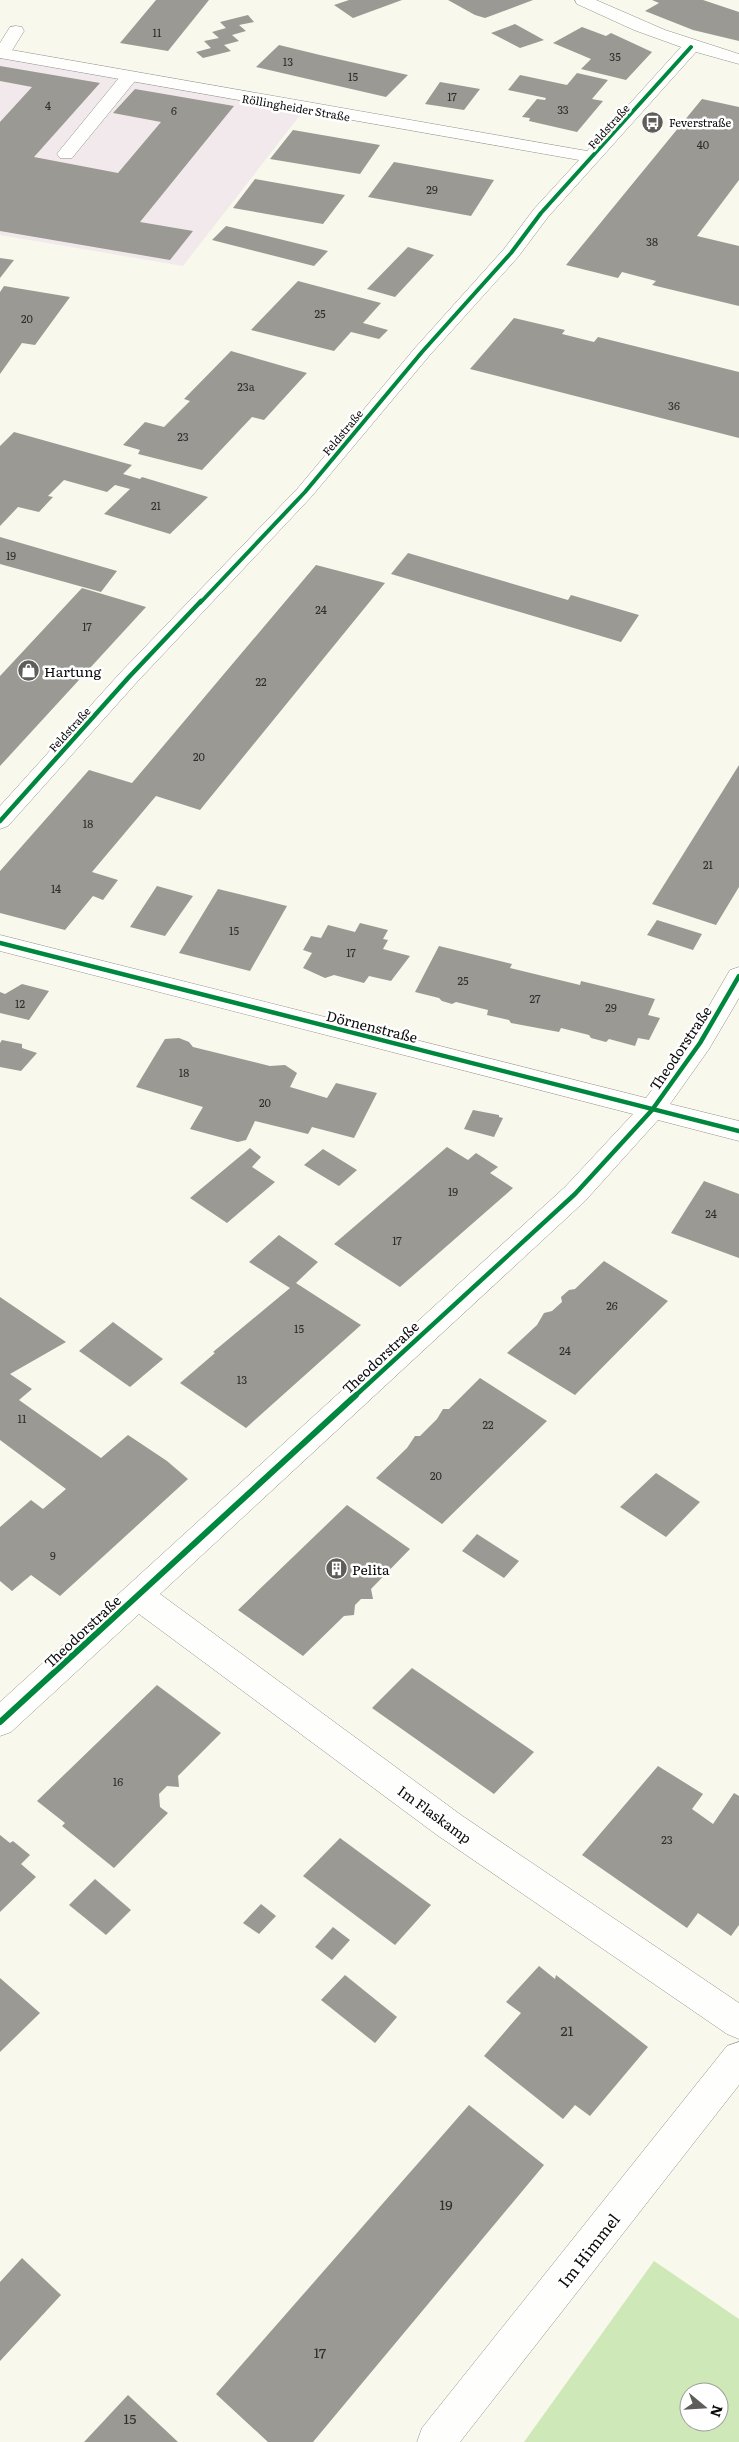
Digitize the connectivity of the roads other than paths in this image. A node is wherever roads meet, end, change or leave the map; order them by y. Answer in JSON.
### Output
{"nodes":[{"id":1,"x":583,"y":0,"type":"edge"},
{"id":2,"x":16,"y":31,"type":"dead end"},
{"id":3,"x":691,"y":47,"type":"junction"},
{"id":4,"x":1,"y":53,"type":"edge"},
{"id":5,"x":739,"y":59,"type":"edge"},
{"id":6,"x":129,"y":78,"type":"junction"},
{"id":7,"x":66,"y":154,"type":"dead end"},
{"id":8,"x":593,"y":157,"type":"junction"},
{"id":9,"x":0,"y":821,"type":"edge"},
{"id":10,"x":0,"y":943,"type":"edge"},
{"id":11,"x":739,"y":976,"type":"edge"},
{"id":12,"x":652,"y":1110,"type":"junction"},
{"id":13,"x":739,"y":1131,"type":"edge"},
{"id":14,"x":137,"y":1595,"type":"junction"},
{"id":15,"x":0,"y":1722,"type":"edge"},
{"id":16,"x":739,"y":2023,"type":"edge"},
{"id":17,"x":739,"y":2058,"type":"edge"},
{"id":18,"x":436,"y":2442,"type":"edge"}],
"edges":[{"from":1,"to":3,"type":"street"},
{"from":2,"to":4,"type":"street"},
{"from":3,"to":5,"type":"street"},
{"from":3,"to":8,"type":"street","name":"Feldstraße"},
{"from":4,"to":6,"type":"street","name":"Röllingheider Straße"},
{"from":6,"to":7,"type":"street"},
{"from":6,"to":8,"type":"street","name":"Röllingheider Straße"},
{"from":8,"to":9,"type":"street","name":"Feldstraße"},
{"from":10,"to":12,"type":"street","name":"Dörnenstraße"},
{"from":11,"to":12,"type":"street","name":"Theodorstraße"},
{"from":12,"to":13,"type":"street","name":"Dörnenstraße"},
{"from":12,"to":14,"type":"street","name":"Theodorstraße"},
{"from":14,"to":15,"type":"street","name":"Theodorstraße"},
{"from":14,"to":16,"type":"street","name":"Im Flaskamp"},
{"from":17,"to":18,"type":"street","name":"Im Himmel"}]}
